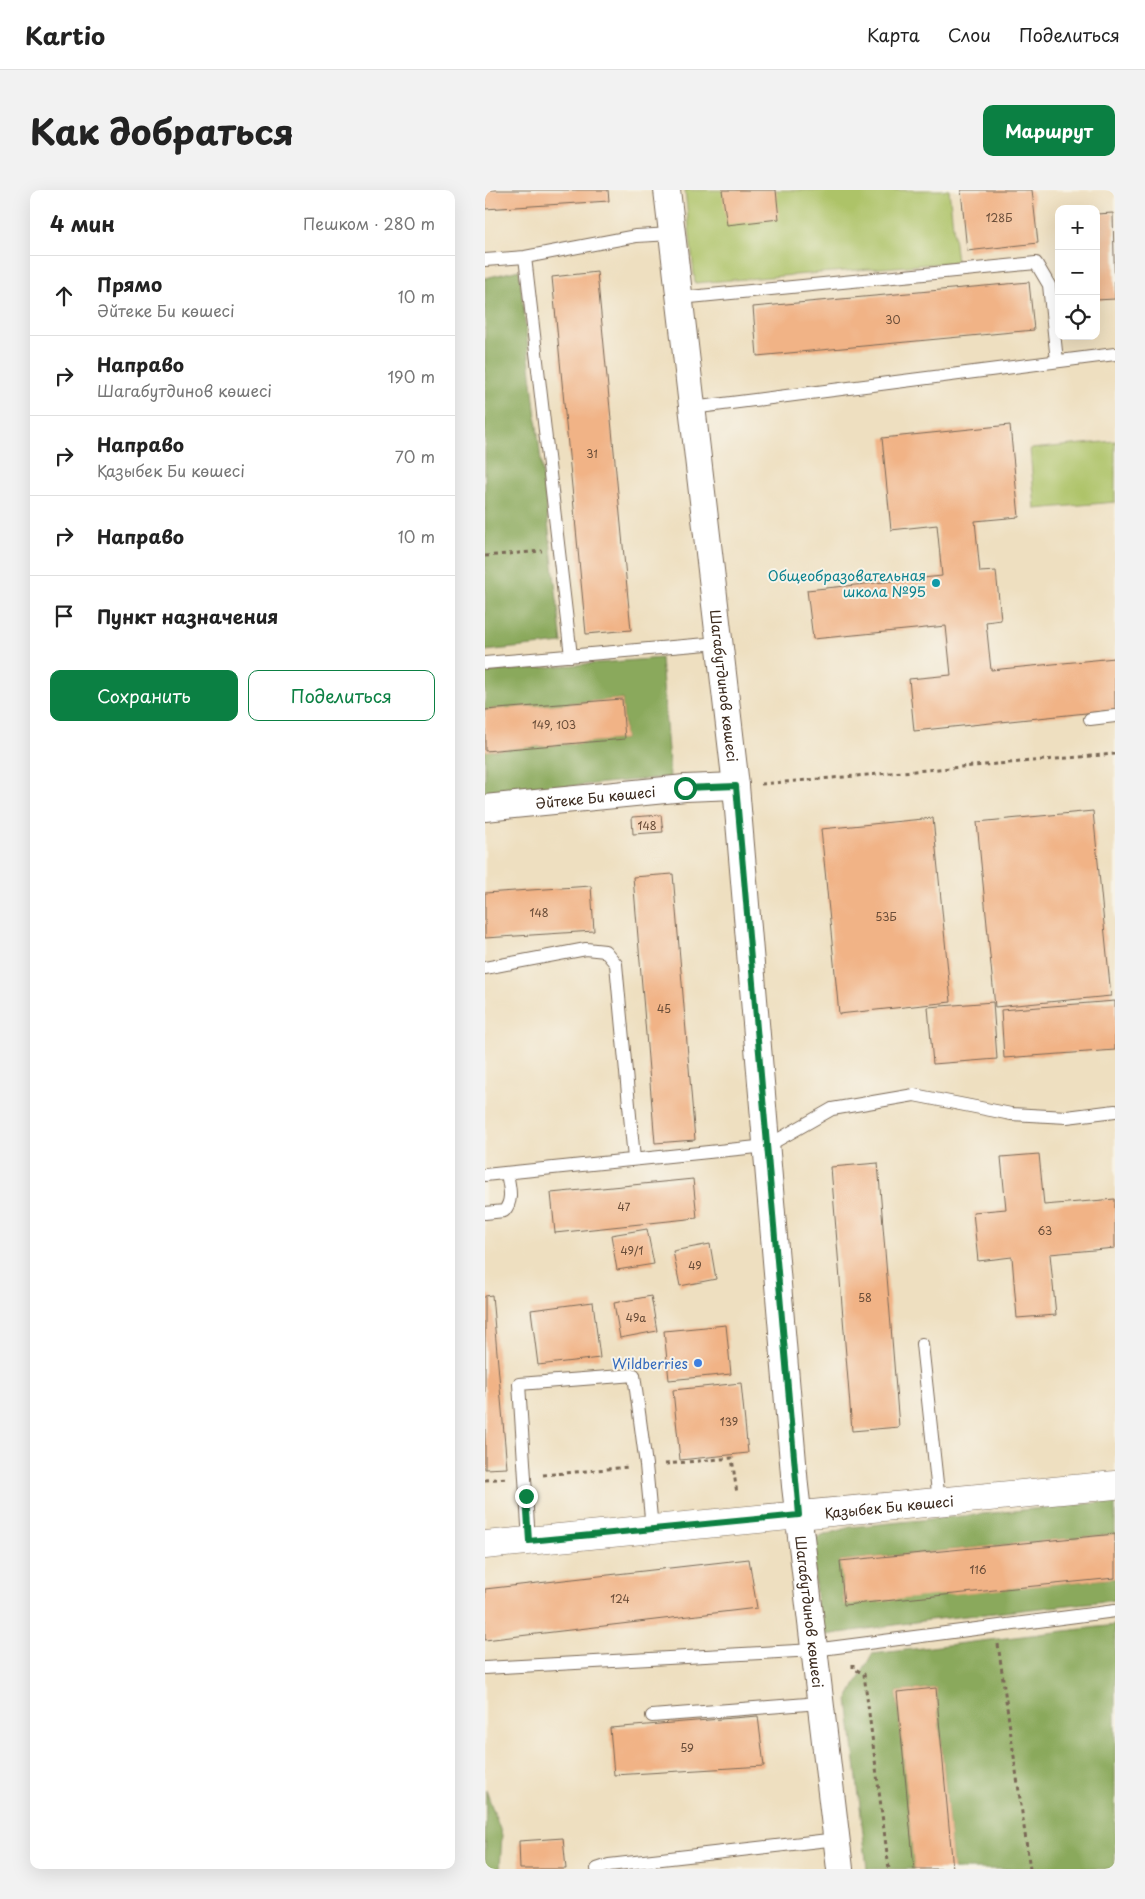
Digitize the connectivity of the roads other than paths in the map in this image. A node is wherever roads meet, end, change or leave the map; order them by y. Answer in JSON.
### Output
{"nodes":[{"id":1,"x":667,"y":190,"type":"edge"},
{"id":2,"x":672,"y":234,"type":"junction"},
{"id":3,"x":525,"y":257,"type":"junction"},
{"id":4,"x":485,"y":260,"type":"edge"},
{"id":5,"x":680,"y":298,"type":"junction"},
{"id":6,"x":1115,"y":354,"type":"edge"},
{"id":7,"x":1057,"y":361,"type":"junction"},
{"id":8,"x":693,"y":408,"type":"junction"},
{"id":9,"x":719,"y":643,"type":"junction"},
{"id":10,"x":571,"y":656,"type":"junction"},
{"id":11,"x":485,"y":663,"type":"edge"},
{"id":12,"x":1115,"y":716,"type":"edge"},
{"id":13,"x":1090,"y":719,"type":"dead end"},
{"id":14,"x":736,"y":786,"type":"junction"},
{"id":15,"x":485,"y":808,"type":"edge"},
{"id":16,"x":485,"y":968,"type":"edge"},
{"id":17,"x":1115,"y":1111,"type":"edge"},
{"id":18,"x":767,"y":1146,"type":"junction"},
{"id":19,"x":634,"y":1159,"type":"junction"},
{"id":20,"x":507,"y":1173,"type":"junction"},
{"id":21,"x":485,"y":1175,"type":"edge"},
{"id":22,"x":485,"y":1213,"type":"edge"},
{"id":23,"x":922,"y":1344,"type":"dead end"},
{"id":24,"x":1115,"y":1486,"type":"edge"},
{"id":25,"x":939,"y":1502,"type":"junction"},
{"id":26,"x":799,"y":1515,"type":"junction"},
{"id":27,"x":652,"y":1529,"type":"junction"},
{"id":28,"x":529,"y":1541,"type":"junction"},
{"id":29,"x":485,"y":1545,"type":"edge"},
{"id":30,"x":1115,"y":1611,"type":"edge"},
{"id":31,"x":813,"y":1650,"type":"junction"},
{"id":32,"x":485,"y":1668,"type":"edge"},
{"id":33,"x":820,"y":1703,"type":"junction"},
{"id":34,"x":652,"y":1716,"type":"dead end"},
{"id":35,"x":837,"y":1839,"type":"junction"},
{"id":36,"x":597,"y":1869,"type":"edge"},
{"id":37,"x":840,"y":1869,"type":"edge"}],
"edges":[{"from":1,"to":2,"type":"street","name":"Шагабутдинов көшесі"},
{"from":2,"to":3,"type":"lane"},
{"from":2,"to":5,"type":"street","name":"Шагабутдинов көшесі"},
{"from":3,"to":4,"type":"lane"},
{"from":3,"to":10,"type":"lane"},
{"from":5,"to":7,"type":"lane"},
{"from":5,"to":8,"type":"street","name":"Шагабутдинов көшесі"},
{"from":6,"to":7,"type":"lane"},
{"from":7,"to":8,"type":"lane"},
{"from":8,"to":9,"type":"street","name":"Шагабутдинов көшесі"},
{"from":9,"to":10,"type":"lane"},
{"from":9,"to":14,"type":"street","name":"Шагабутдинов көшесі"},
{"from":10,"to":11,"type":"lane"},
{"from":12,"to":13,"type":"lane"},
{"from":14,"to":15,"type":"street","name":"Әйтеке Би көшесі"},
{"from":14,"to":18,"type":"street","name":"Шагабутдинов көшесі"},
{"from":16,"to":19,"type":"lane"},
{"from":17,"to":18,"type":"lane"},
{"from":18,"to":19,"type":"lane"},
{"from":18,"to":26,"type":"street","name":"Шагабутдинов көшесі"},
{"from":19,"to":20,"type":"lane"},
{"from":20,"to":21,"type":"lane"},
{"from":20,"to":22,"type":"lane"},
{"from":23,"to":25,"type":"lane"},
{"from":24,"to":25,"type":"street","name":"Қазыбек Би көшесі"},
{"from":25,"to":26,"type":"street","name":"Қазыбек Би көшесі"},
{"from":26,"to":27,"type":"street","name":"Қазыбек Би көшесі"},
{"from":26,"to":31,"type":"street","name":"Шагабутдинов көшесі"},
{"from":27,"to":28,"type":"street","name":"Қазыбек Би көшесі"},
{"from":27,"to":28,"type":"lane"},
{"from":28,"to":29,"type":"street","name":"Қазыбек Би көшесі"},
{"from":30,"to":31,"type":"lane"},
{"from":31,"to":32,"type":"lane"},
{"from":31,"to":33,"type":"street","name":"Шагабутдинов көшесі"},
{"from":33,"to":34,"type":"lane"},
{"from":33,"to":35,"type":"street","name":"Шагабутдинов көшесі"},
{"from":35,"to":36,"type":"lane"},
{"from":35,"to":37,"type":"street","name":"Шагабутдинов көшесі"}]}
